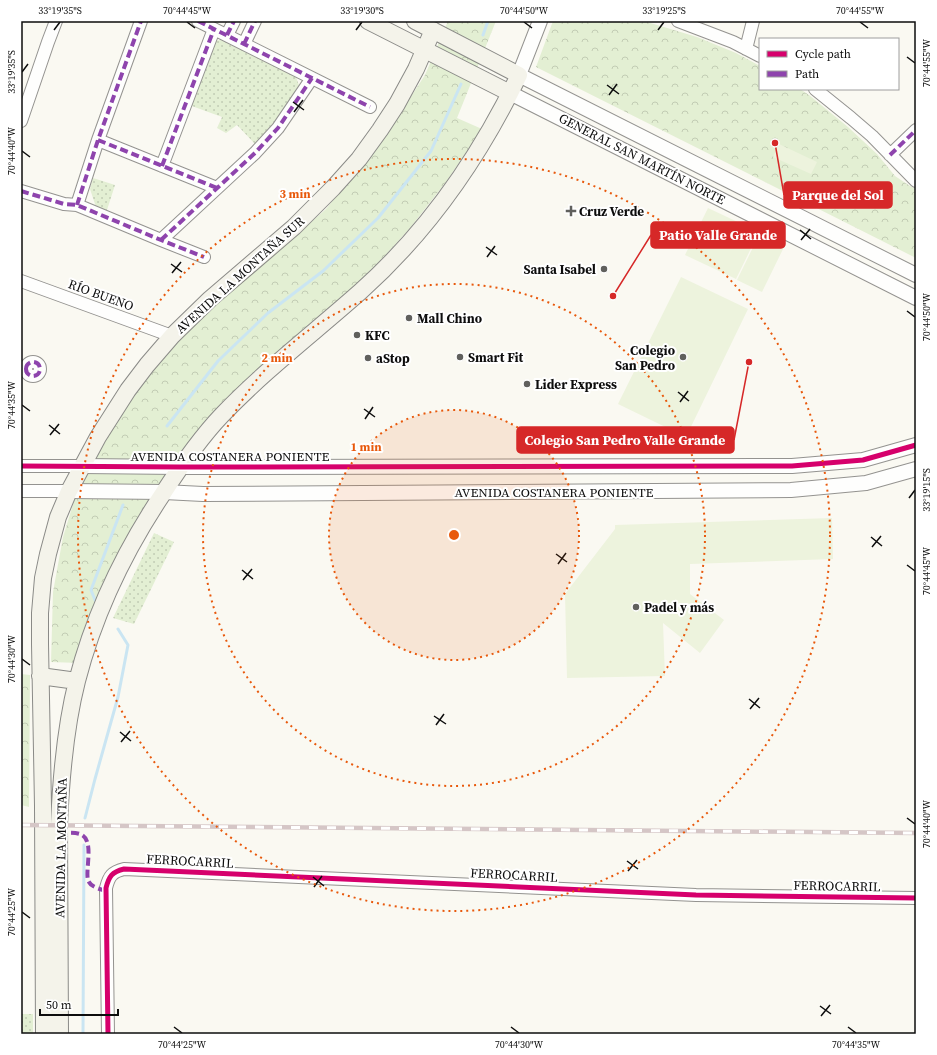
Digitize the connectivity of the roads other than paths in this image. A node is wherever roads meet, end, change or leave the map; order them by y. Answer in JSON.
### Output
{"nodes":[{"id":1,"x":56,"y":21,"type":"edge"},
{"id":2,"x":141,"y":21,"type":"edge"},
{"id":3,"x":198,"y":21,"type":"edge"},
{"id":4,"x":234,"y":21,"type":"edge"},
{"id":5,"x":255,"y":21,"type":"edge"},
{"id":6,"x":368,"y":21,"type":"edge"},
{"id":7,"x":415,"y":21,"type":"edge"},
{"id":8,"x":540,"y":21,"type":"edge"},
{"id":9,"x":681,"y":21,"type":"edge"},
{"id":10,"x":753,"y":21,"type":"edge"},
{"id":11,"x":435,"y":26,"type":"edge"},
{"id":12,"x":214,"y":29,"type":"junction"},
{"id":13,"x":227,"y":36,"type":"junction"},
{"id":14,"x":244,"y":44,"type":"junction"},
{"id":15,"x":746,"y":48,"type":"junction"},
{"id":16,"x":425,"y":50,"type":"junction"},
{"id":17,"x":759,"y":55,"type":"edge"},
{"id":18,"x":519,"y":75,"type":"junction"},
{"id":19,"x":312,"y":78,"type":"junction"},
{"id":20,"x":816,"y":90,"type":"edge"},
{"id":21,"x":510,"y":93,"type":"junction"},
{"id":22,"x":370,"y":107,"type":"dead end"},
{"id":23,"x":21,"y":121,"type":"edge"},
{"id":24,"x":916,"y":130,"type":"edge"},
{"id":25,"x":98,"y":140,"type":"junction"},
{"id":26,"x":890,"y":155,"type":"junction"},
{"id":27,"x":162,"y":166,"type":"junction"},
{"id":28,"x":916,"y":181,"type":"edge"},
{"id":29,"x":217,"y":188,"type":"junction"},
{"id":30,"x":21,"y":191,"type":"edge"},
{"id":31,"x":77,"y":205,"type":"junction"},
{"id":32,"x":161,"y":240,"type":"junction"},
{"id":33,"x":204,"y":257,"type":"dead end"},
{"id":34,"x":916,"y":275,"type":"edge"},
{"id":35,"x":21,"y":281,"type":"edge"},
{"id":36,"x":916,"y":298,"type":"edge"},
{"id":37,"x":172,"y":336,"type":"junction"},
{"id":38,"x":916,"y":446,"type":"edge"},
{"id":39,"x":21,"y":466,"type":"edge"},
{"id":40,"x":82,"y":466,"type":"junction"},
{"id":41,"x":180,"y":467,"type":"junction"},
{"id":42,"x":916,"y":469,"type":"edge"},
{"id":43,"x":21,"y":491,"type":"edge"},
{"id":44,"x":69,"y":491,"type":"junction"},
{"id":45,"x":164,"y":492,"type":"junction"},
{"id":46,"x":40,"y":676,"type":"junction"},
{"id":47,"x":77,"y":682,"type":"junction"},
{"id":48,"x":916,"y":898,"type":"edge"},
{"id":49,"x":44,"y":1034,"type":"edge"},
{"id":50,"x":60,"y":1034,"type":"edge"},
{"id":51,"x":108,"y":1034,"type":"edge"}],
"edges":[{"from":1,"to":23,"type":"street"},
{"from":2,"to":25,"type":"street"},
{"from":3,"to":12,"type":"street"},
{"from":4,"to":13,"type":"street"},
{"from":5,"to":14,"type":"street"},
{"from":6,"to":16,"type":"main road","name":"GENERAL SAN MARTÍN NORTE"},
{"from":7,"to":11,"type":"main road","name":"GENERAL SAN MARTÍN NORTE"},
{"from":8,"to":18,"type":"street"},
{"from":9,"to":15,"type":"street"},
{"from":10,"to":15,"type":"street"},
{"from":11,"to":16,"type":"main road","name":"AVENIDA LA MONTAÑA SUR"},
{"from":11,"to":18,"type":"main road","name":"GENERAL SAN MARTÍN NORTE"},
{"from":12,"to":13,"type":"street"},
{"from":12,"to":27,"type":"street"},
{"from":13,"to":14,"type":"street"},
{"from":14,"to":19,"type":"street"},
{"from":15,"to":17,"type":"street"},
{"from":16,"to":21,"type":"main road","name":"GENERAL SAN MARTÍN NORTE"},
{"from":16,"to":37,"type":"main road","name":"AVENIDA LA MONTAÑA SUR"},
{"from":18,"to":21,"type":"main road","name":"AVENIDA LA MONTAÑA"},
{"from":18,"to":34,"type":"street","name":"GENERAL SAN MARTÍN NORTE"},
{"from":19,"to":22,"type":"street"},
{"from":19,"to":29,"type":"street"},
{"from":20,"to":26,"type":"street"},
{"from":21,"to":36,"type":"street","name":"GENERAL SAN MARTÍN NORTE"},
{"from":21,"to":41,"type":"main road","name":"AVENIDA LA MONTAÑA"},
{"from":24,"to":26,"type":"street"},
{"from":25,"to":27,"type":"street"},
{"from":25,"to":31,"type":"street"},
{"from":26,"to":28,"type":"street"},
{"from":27,"to":29,"type":"street"},
{"from":29,"to":32,"type":"street"},
{"from":30,"to":31,"type":"street"},
{"from":31,"to":32,"type":"street"},
{"from":32,"to":33,"type":"street"},
{"from":35,"to":37,"type":"street","name":"RÍO BUENO"},
{"from":37,"to":40,"type":"main road","name":"AVENIDA LA MONTAÑA SUR"},
{"from":38,"to":41,"type":"street","name":"AVENIDA COSTANERA PONIENTE"},
{"from":39,"to":40,"type":"street","name":"AVENIDA COSTANERA PONIENTE"},
{"from":40,"to":41,"type":"street","name":"AVENIDA COSTANERA PONIENTE"},
{"from":40,"to":44,"type":"main road","name":"AVENIDA LA MONTAÑA SUR"},
{"from":41,"to":45,"type":"main road","name":"AVENIDA LA MONTAÑA"},
{"from":42,"to":45,"type":"street","name":"AVENIDA COSTANERA PONIENTE"},
{"from":43,"to":44,"type":"street","name":"AVENIDA COSTANERA PONIENTE"},
{"from":44,"to":45,"type":"street","name":"AVENIDA COSTANERA PONIENTE"},
{"from":44,"to":46,"type":"main road","name":"AVENIDA LA MONTAÑA"},
{"from":45,"to":47,"type":"main road","name":"AVENIDA LA MONTAÑA"},
{"from":46,"to":47,"type":"main road"},
{"from":46,"to":49,"type":"main road","name":"AVENIDA LA MONTAÑA"},
{"from":47,"to":50,"type":"main road","name":"AVENIDA LA MONTAÑA"},
{"from":48,"to":51,"type":"street","name":"FERROCARRIL"}]}
